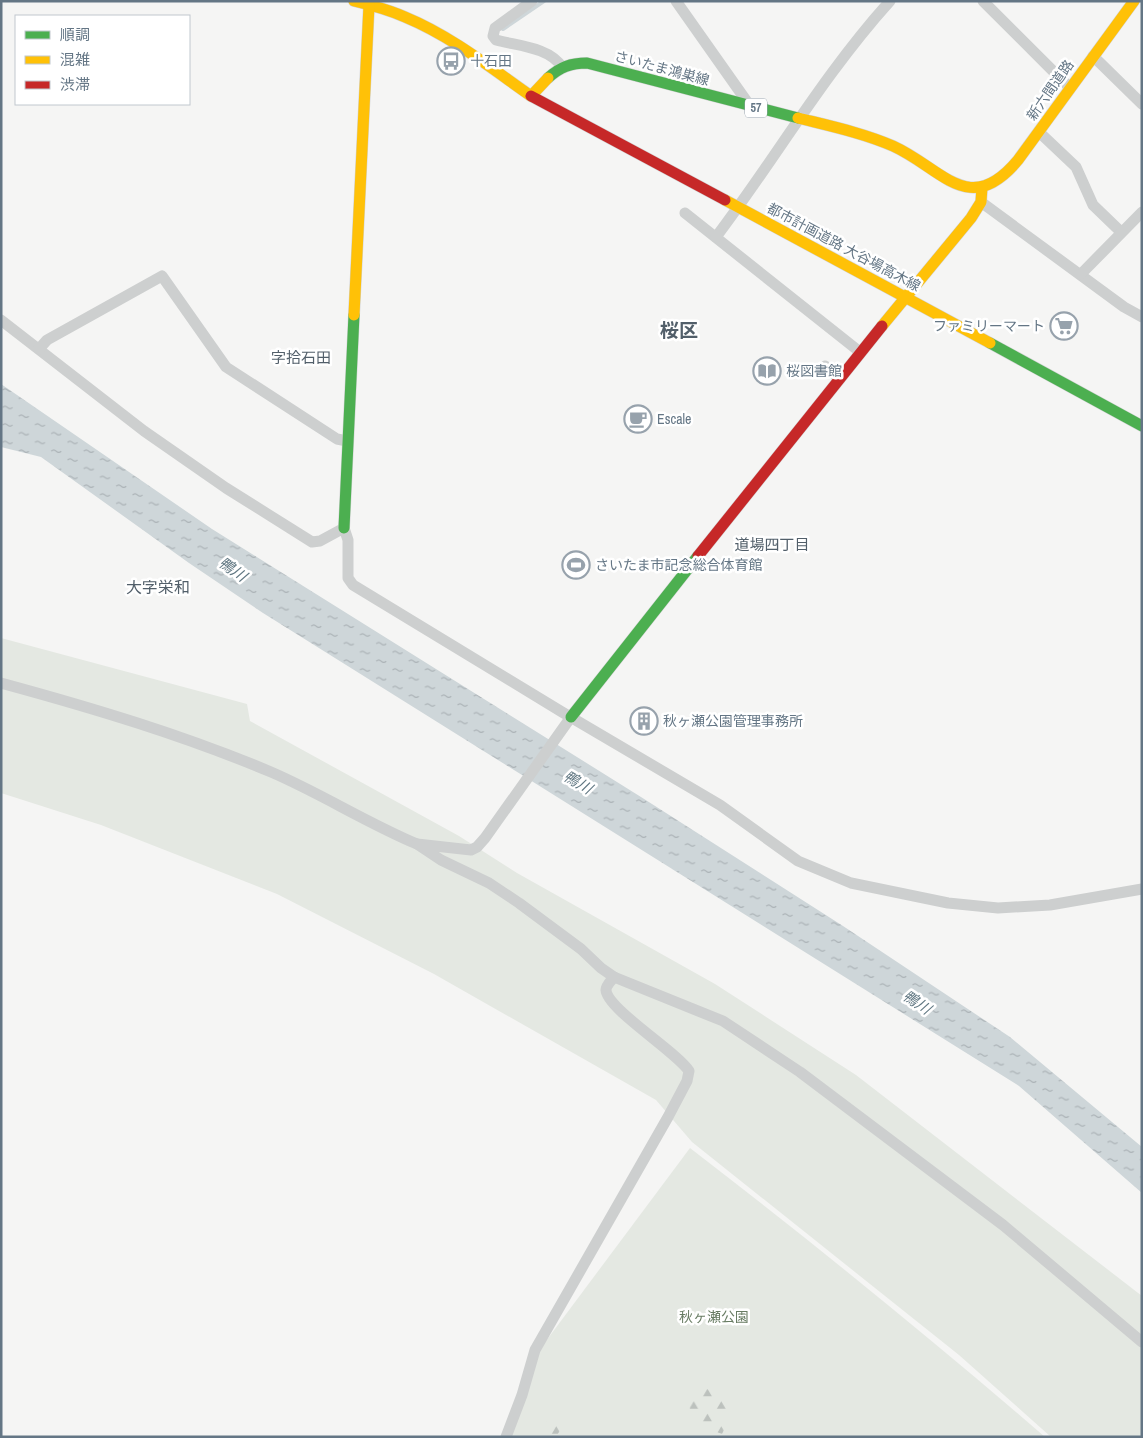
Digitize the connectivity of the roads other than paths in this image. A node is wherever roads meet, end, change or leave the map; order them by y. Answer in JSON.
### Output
{"nodes":[{"id":1,"x":354,"y":1,"type":"edge"},
{"id":2,"x":532,"y":1,"type":"edge"},
{"id":3,"x":676,"y":1,"type":"edge"},
{"id":4,"x":890,"y":1,"type":"edge"},
{"id":5,"x":982,"y":1,"type":"edge"},
{"id":6,"x":1134,"y":1,"type":"edge"},
{"id":7,"x":368,"y":3,"type":"edge"},
{"id":8,"x":1093,"y":56,"type":"junction"},
{"id":9,"x":562,"y":67,"type":"junction"},
{"id":10,"x":1070,"y":88,"type":"junction"},
{"id":11,"x":531,"y":96,"type":"junction"},
{"id":12,"x":1142,"y":104,"type":"edge"},
{"id":13,"x":751,"y":107,"type":"junction"},
{"id":14,"x":799,"y":118,"type":"junction"},
{"id":15,"x":1039,"y":132,"type":"junction"},
{"id":16,"x":982,"y":187,"type":"junction"},
{"id":17,"x":981,"y":202,"type":"junction"},
{"id":18,"x":738,"y":208,"type":"junction"},
{"id":19,"x":1142,"y":212,"type":"edge"},
{"id":20,"x":685,"y":213,"type":"dead end"},
{"id":21,"x":1121,"y":232,"type":"junction"},
{"id":22,"x":716,"y":237,"type":"junction"},
{"id":23,"x":1081,"y":274,"type":"junction"},
{"id":24,"x":906,"y":297,"type":"junction"},
{"id":25,"x":1142,"y":317,"type":"edge"},
{"id":26,"x":1,"y":320,"type":"edge"},
{"id":27,"x":39,"y":349,"type":"junction"},
{"id":28,"x":860,"y":352,"type":"junction"},
{"id":29,"x":825,"y":366,"type":"dead end"},
{"id":30,"x":839,"y":378,"type":"junction"},
{"id":31,"x":1142,"y":426,"type":"edge"},
{"id":32,"x":347,"y":440,"type":"junction"},
{"id":33,"x":344,"y":528,"type":"junction"},
{"id":34,"x":1,"y":683,"type":"edge"},
{"id":35,"x":569,"y":719,"type":"junction"},
{"id":36,"x":417,"y":844,"type":"junction"},
{"id":37,"x":1142,"y":889,"type":"edge"},
{"id":38,"x":614,"y":977,"type":"junction"},
{"id":39,"x":1142,"y":1342,"type":"edge"},
{"id":40,"x":506,"y":1437,"type":"edge"}],
"edges":[{"from":1,"to":7,"type":"street"},
{"from":2,"to":9,"type":"street"},
{"from":3,"to":13,"type":"street"},
{"from":4,"to":14,"type":"street"},
{"from":5,"to":10,"type":"street"},
{"from":6,"to":8,"type":"street","name":"新六間道路"},
{"from":7,"to":11,"type":"street"},
{"from":7,"to":32,"type":"street"},
{"from":8,"to":10,"type":"street","name":"新六間道路"},
{"from":8,"to":12,"type":"street"},
{"from":9,"to":11,"type":"street","name":"さいたま鴻巣線","number":"57"},
{"from":9,"to":13,"type":"street","name":"さいたま鴻巣線","number":"57"},
{"from":10,"to":15,"type":"street","name":"新六間道路"},
{"from":11,"to":18,"type":"street","name":"都市計画道路 大谷場高木線"},
{"from":13,"to":14,"type":"street","name":"さいたま鴻巣線","number":"57"},
{"from":14,"to":16,"type":"street","name":"さいたま鴻巣線","number":"57"},
{"from":14,"to":18,"type":"street"},
{"from":15,"to":16,"type":"street","name":"新六間道路"},
{"from":15,"to":21,"type":"street"},
{"from":16,"to":17,"type":"street"},
{"from":17,"to":23,"type":"street"},
{"from":17,"to":24,"type":"street"},
{"from":18,"to":22,"type":"street"},
{"from":18,"to":24,"type":"street","name":"都市計画道路 大谷場高木線"},
{"from":19,"to":21,"type":"street"},
{"from":20,"to":22,"type":"street"},
{"from":21,"to":23,"type":"street"},
{"from":22,"to":28,"type":"street"},
{"from":23,"to":25,"type":"street"},
{"from":24,"to":28,"type":"street"},
{"from":24,"to":31,"type":"street","name":"都市計画道路 大谷場高木線"},
{"from":26,"to":27,"type":"street"},
{"from":27,"to":32,"type":"street"},
{"from":27,"to":33,"type":"street"},
{"from":28,"to":30,"type":"street"},
{"from":29,"to":30,"type":"street"},
{"from":30,"to":35,"type":"street"},
{"from":32,"to":33,"type":"street"},
{"from":33,"to":35,"type":"street"},
{"from":34,"to":36,"type":"street"},
{"from":35,"to":36,"type":"street"},
{"from":35,"to":37,"type":"street"},
{"from":36,"to":38,"type":"street"},
{"from":38,"to":39,"type":"street"},
{"from":38,"to":40,"type":"street"}]}
